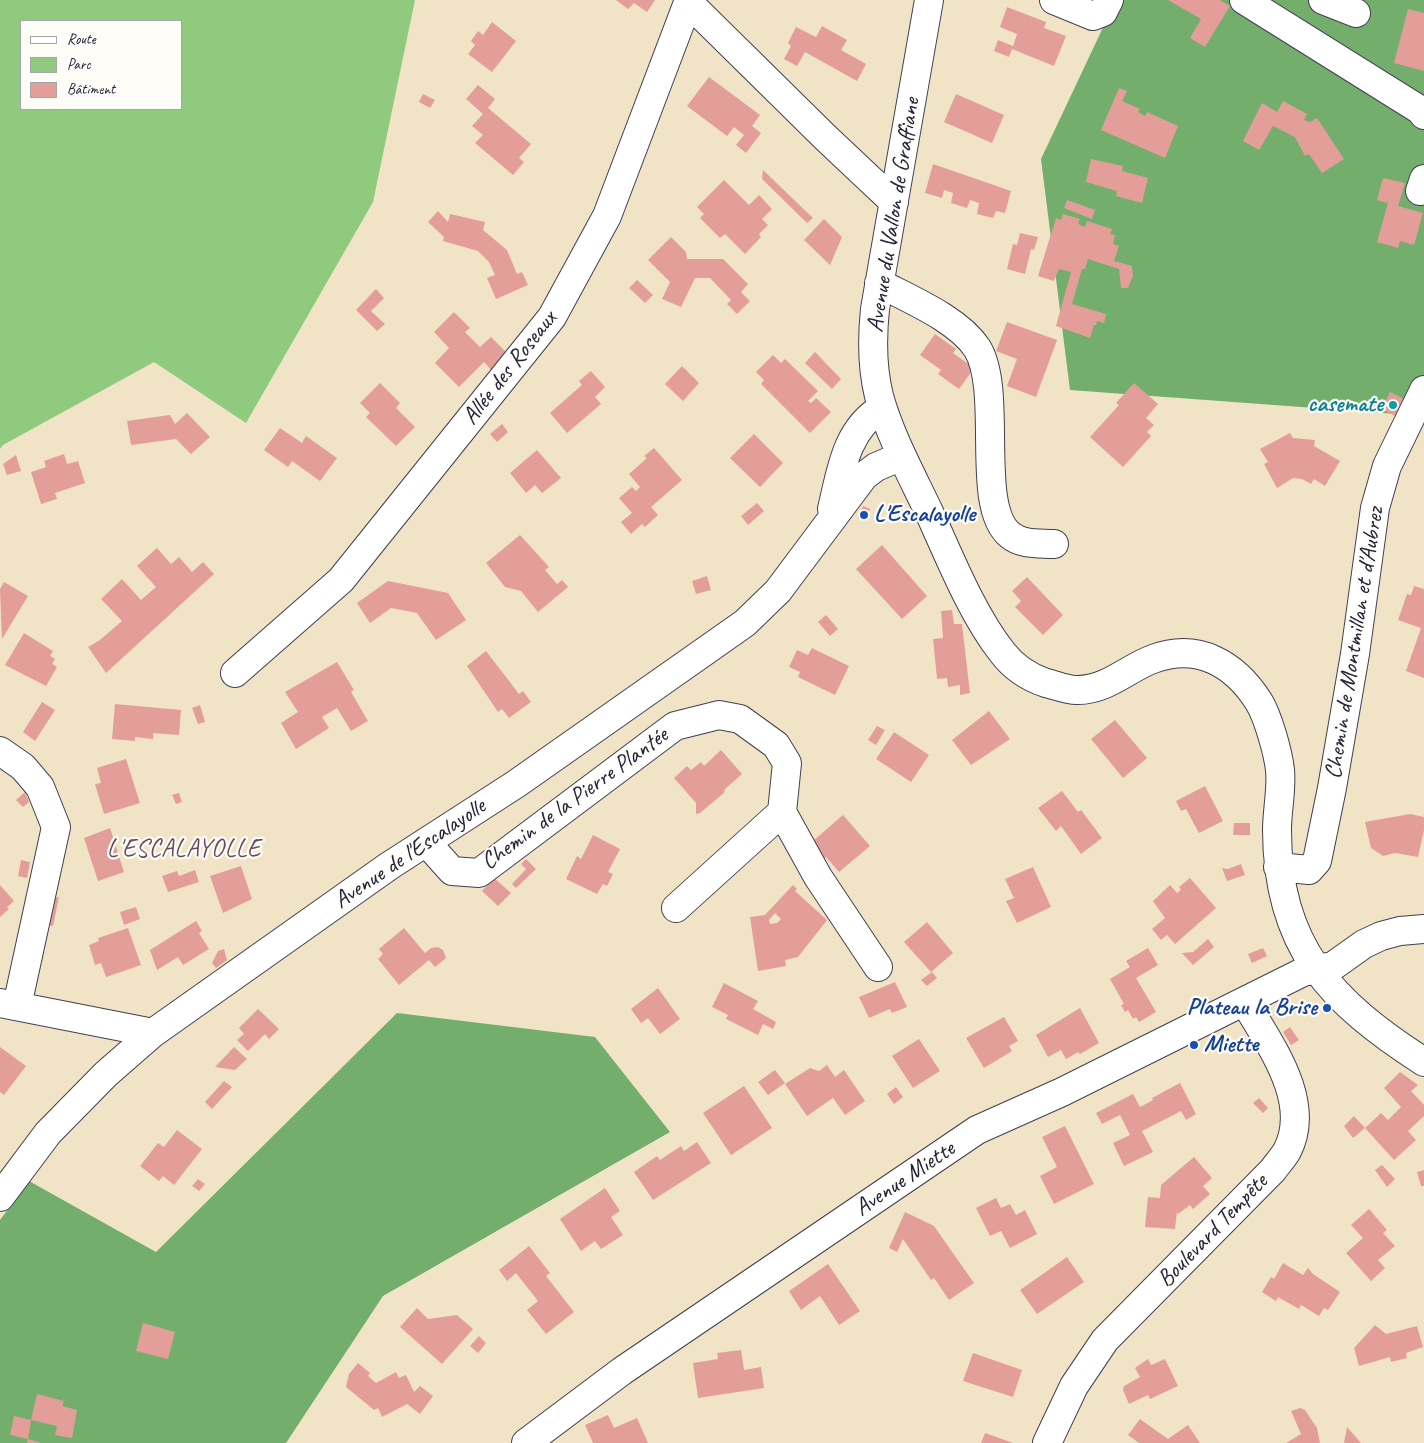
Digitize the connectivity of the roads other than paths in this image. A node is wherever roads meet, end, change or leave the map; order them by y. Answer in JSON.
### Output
{"nodes":[{"id":1,"x":929,"y":0,"type":"edge"},
{"id":2,"x":1054,"y":0,"type":"edge"},
{"id":3,"x":1109,"y":0,"type":"edge"},
{"id":4,"x":1244,"y":0,"type":"edge"},
{"id":5,"x":1324,"y":0,"type":"edge"},
{"id":6,"x":689,"y":1,"type":"edge"},
{"id":7,"x":1356,"y":13,"type":"dead end"},
{"id":8,"x":1424,"y":116,"type":"edge"},
{"id":9,"x":894,"y":202,"type":"junction"},
{"id":10,"x":879,"y":283,"type":"junction"},
{"id":11,"x":1424,"y":390,"type":"edge"},
{"id":12,"x":882,"y":408,"type":"junction"},
{"id":13,"x":902,"y":456,"type":"junction"},
{"id":14,"x":829,"y":523,"type":"junction"},
{"id":15,"x":1054,"y":544,"type":"dead end"},
{"id":16,"x":235,"y":673,"type":"dead end"},
{"id":17,"x":0,"y":751,"type":"edge"},
{"id":18,"x":782,"y":812,"type":"junction"},
{"id":19,"x":426,"y":842,"type":"junction"},
{"id":20,"x":1278,"y":867,"type":"junction"},
{"id":21,"x":676,"y":908,"type":"dead end"},
{"id":22,"x":1424,"y":929,"type":"edge"},
{"id":23,"x":878,"y":967,"type":"dead end"},
{"id":24,"x":1316,"y":969,"type":"junction"},
{"id":25,"x":1245,"y":1002,"type":"junction"},
{"id":26,"x":8,"y":1004,"type":"edge"},
{"id":27,"x":153,"y":1033,"type":"junction"},
{"id":28,"x":1424,"y":1062,"type":"edge"},
{"id":29,"x":0,"y":1197,"type":"edge"},
{"id":30,"x":526,"y":1443,"type":"edge"},
{"id":31,"x":1047,"y":1443,"type":"edge"}],
"edges":[{"from":1,"to":9,"type":"street","name":"Avenue du Vallon de Graffiane"},
{"from":2,"to":3,"type":"street"},
{"from":4,"to":8,"type":"street"},
{"from":5,"to":7,"type":"street"},
{"from":6,"to":9,"type":"street"},
{"from":6,"to":16,"type":"street","name":"Allée des Roseaux"},
{"from":9,"to":10,"type":"street","name":"Avenue du Vallon de Graffiane"},
{"from":10,"to":12,"type":"street","name":"Avenue du Vallon de Graffiane"},
{"from":10,"to":15,"type":"street"},
{"from":11,"to":20,"type":"street","name":"Chemin de Montmillan et d'Aubrez"},
{"from":12,"to":13,"type":"street","name":"Avenue du Vallon de Graffiane"},
{"from":12,"to":14,"type":"street","name":"Avenue de l'Escalayolle"},
{"from":13,"to":14,"type":"street","name":"Avenue de l'Escalayolle"},
{"from":13,"to":20,"type":"street","name":"Avenue du Vallon de Graffiane"},
{"from":14,"to":19,"type":"street","name":"Avenue de l'Escalayolle"},
{"from":17,"to":26,"type":"street"},
{"from":18,"to":19,"type":"street","name":"Chemin de la Pierre Plantée"},
{"from":18,"to":21,"type":"street"},
{"from":18,"to":23,"type":"street"},
{"from":19,"to":27,"type":"street","name":"Avenue de l'Escalayolle"},
{"from":20,"to":24,"type":"street","name":"Avenue du Vallon de Graffiane"},
{"from":22,"to":24,"type":"street","name":"Avenue Miette"},
{"from":24,"to":25,"type":"street","name":"Avenue Miette"},
{"from":24,"to":28,"type":"street","name":"Avenue du Vallon de Graffiane"},
{"from":25,"to":30,"type":"street","name":"Avenue Miette"},
{"from":25,"to":31,"type":"street","name":"Boulevard Tempête"},
{"from":26,"to":27,"type":"street"},
{"from":27,"to":29,"type":"street","name":"Avenue de l'Escalayolle"}]}
